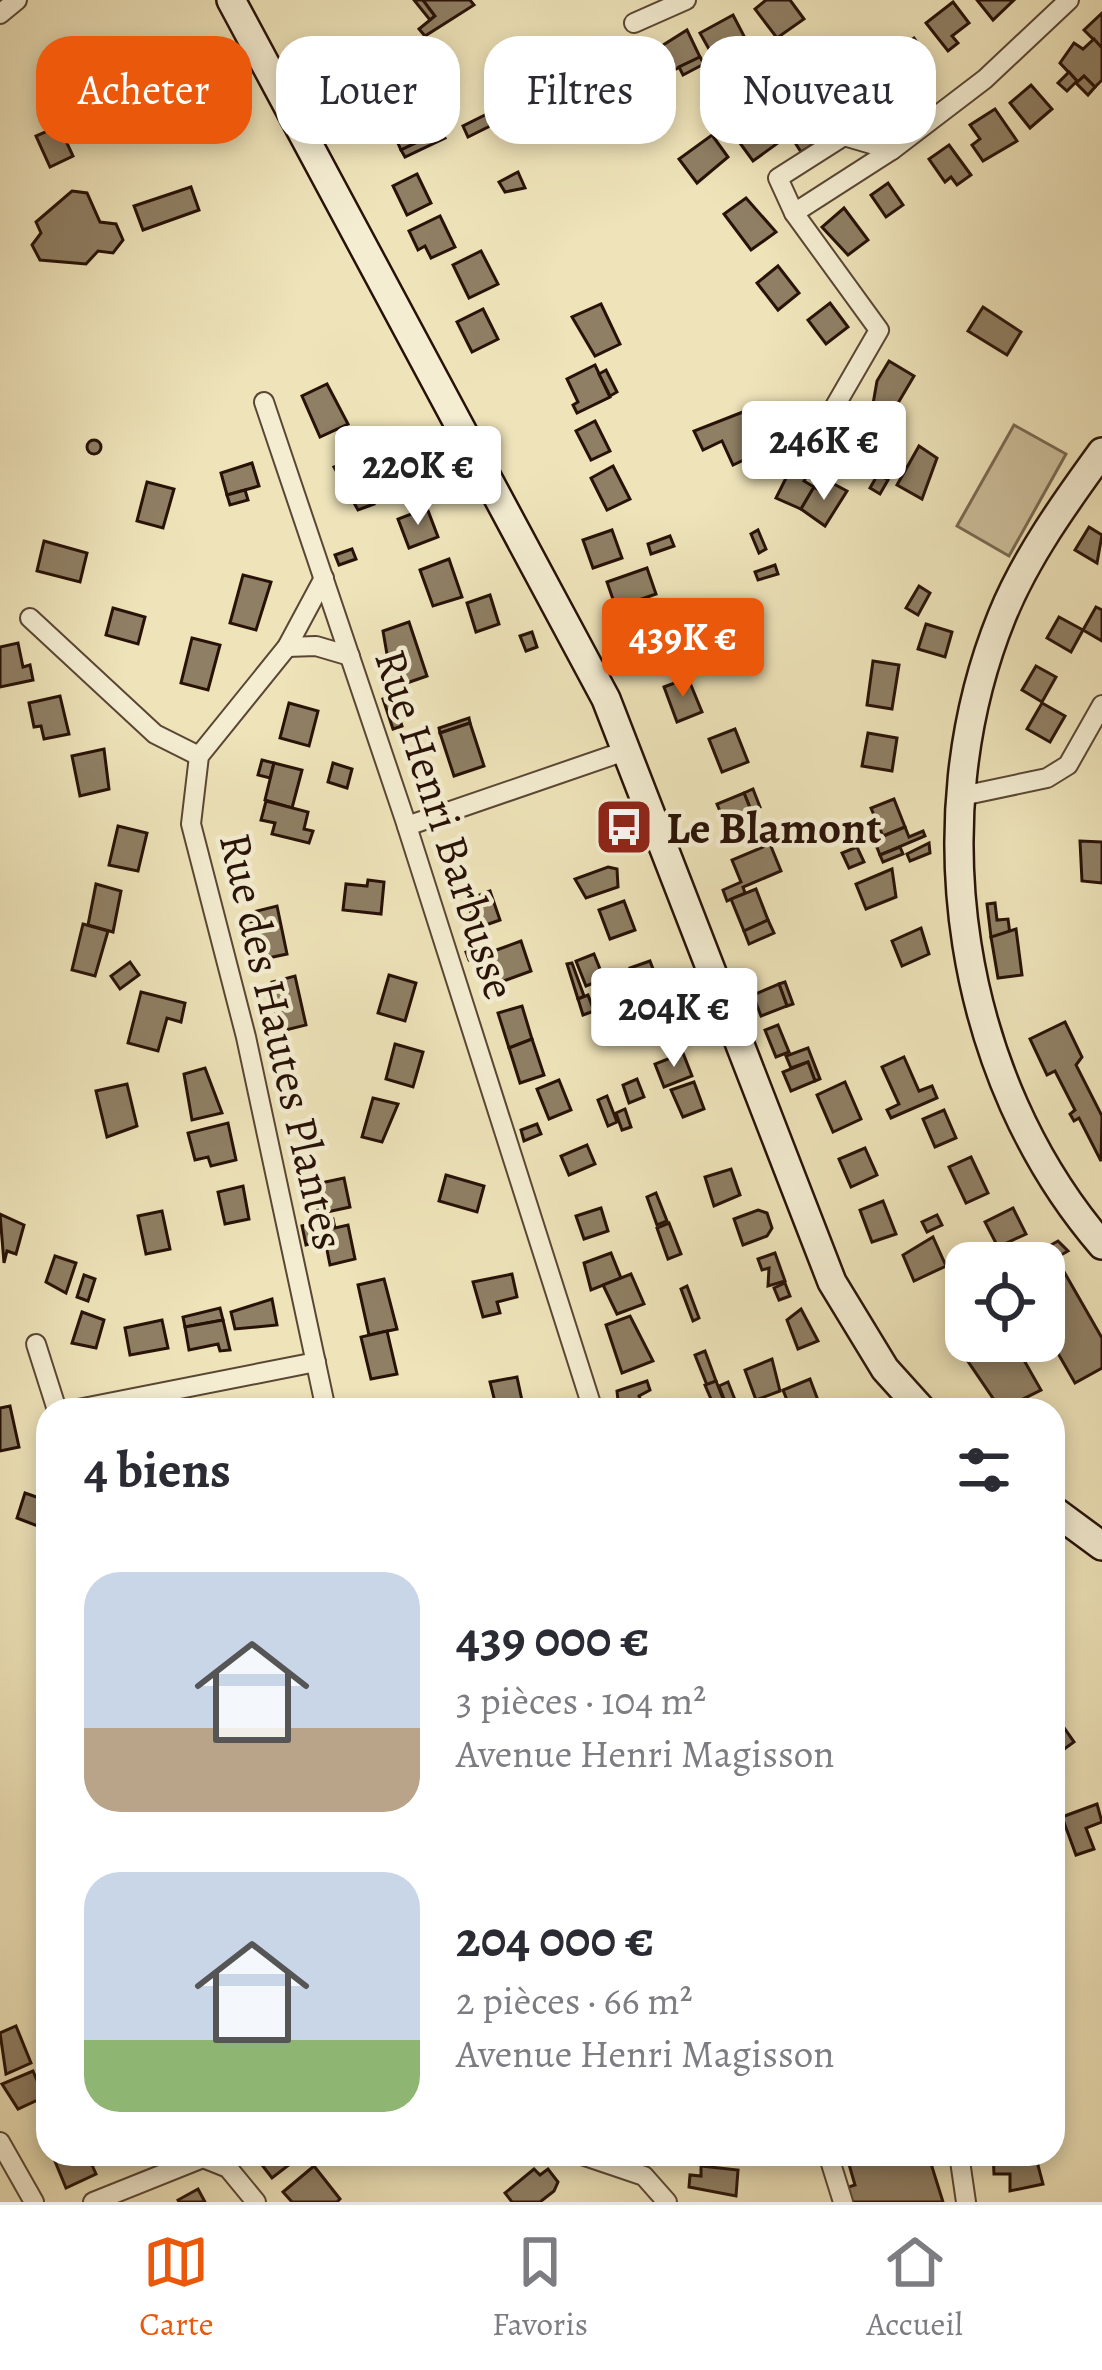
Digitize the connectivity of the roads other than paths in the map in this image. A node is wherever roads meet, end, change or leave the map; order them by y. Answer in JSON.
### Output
{"nodes":[{"id":1,"x":17,"y":0,"type":"edge"},
{"id":2,"x":231,"y":0,"type":"edge"},
{"id":3,"x":1069,"y":0,"type":"edge"},
{"id":4,"x":683,"y":1,"type":"edge"},
{"id":5,"x":0,"y":14,"type":"edge"},
{"id":6,"x":634,"y":23,"type":"dead end"},
{"id":7,"x":892,"y":150,"type":"junction"},
{"id":8,"x":794,"y":213,"type":"junction"},
{"id":9,"x":264,"y":402,"type":"dead end"},
{"id":10,"x":817,"y":439,"type":"dead end"},
{"id":11,"x":1102,"y":452,"type":"edge"},
{"id":12,"x":324,"y":578,"type":"junction"},
{"id":13,"x":30,"y":618,"type":"dead end"},
{"id":14,"x":287,"y":647,"type":"junction"},
{"id":15,"x":350,"y":656,"type":"junction"},
{"id":16,"x":1102,"y":705,"type":"edge"},
{"id":17,"x":628,"y":750,"type":"junction"},
{"id":18,"x":199,"y":756,"type":"junction"},
{"id":19,"x":962,"y":796,"type":"junction"},
{"id":20,"x":407,"y":826,"type":"junction"},
{"id":21,"x":1102,"y":1245,"type":"edge"},
{"id":22,"x":35,"y":1344,"type":"dead end"},
{"id":23,"x":316,"y":1362,"type":"junction"},
{"id":24,"x":53,"y":1398,"type":"edge"},
{"id":25,"x":134,"y":1398,"type":"edge"},
{"id":26,"x":324,"y":1398,"type":"edge"},
{"id":27,"x":589,"y":1398,"type":"edge"},
{"id":28,"x":911,"y":1398,"type":"edge"},
{"id":29,"x":1065,"y":1519,"type":"edge"},
{"id":30,"x":1102,"y":1546,"type":"edge"},
{"id":31,"x":0,"y":2142,"type":"edge"},
{"id":32,"x":183,"y":2166,"type":"edge"},
{"id":33,"x":223,"y":2166,"type":"edge"},
{"id":34,"x":614,"y":2166,"type":"edge"},
{"id":35,"x":832,"y":2166,"type":"edge"},
{"id":36,"x":961,"y":2166,"type":"edge"},
{"id":37,"x":34,"y":2202,"type":"edge"},
{"id":38,"x":93,"y":2202,"type":"edge"},
{"id":39,"x":256,"y":2202,"type":"edge"},
{"id":40,"x":667,"y":2202,"type":"edge"},
{"id":41,"x":843,"y":2202,"type":"edge"},
{"id":42,"x":966,"y":2202,"type":"edge"}],
"edges":[{"from":1,"to":5,"type":"street"},
{"from":2,"to":17,"type":"main road"},
{"from":3,"to":7,"type":"street"},
{"from":4,"to":6,"type":"street"},
{"from":7,"to":8,"type":"street"},
{"from":7,"to":8,"type":"street"},
{"from":8,"to":10,"type":"street"},
{"from":9,"to":12,"type":"street","name":"Rue Henri Barbusse"},
{"from":11,"to":19,"type":"main road"},
{"from":12,"to":14,"type":"street"},
{"from":12,"to":15,"type":"street","name":"Rue Henri Barbusse"},
{"from":13,"to":18,"type":"street"},
{"from":14,"to":15,"type":"street"},
{"from":14,"to":18,"type":"street"},
{"from":15,"to":20,"type":"street","name":"Rue Henri Barbusse"},
{"from":16,"to":19,"type":"street"},
{"from":17,"to":20,"type":"street"},
{"from":17,"to":28,"type":"main road"},
{"from":18,"to":23,"type":"street","name":"Rue des Hautes Plantes"},
{"from":19,"to":21,"type":"main road"},
{"from":20,"to":27,"type":"street","name":"Rue Henri Barbusse"},
{"from":22,"to":24,"type":"street"},
{"from":23,"to":25,"type":"street"},
{"from":23,"to":26,"type":"street","name":"Rue des Hautes Plantes"},
{"from":29,"to":30,"type":"main road"},
{"from":31,"to":37,"type":"street"},
{"from":32,"to":38,"type":"street"},
{"from":33,"to":39,"type":"street"},
{"from":34,"to":40,"type":"street"},
{"from":35,"to":41,"type":"street"},
{"from":36,"to":42,"type":"street"}]}
